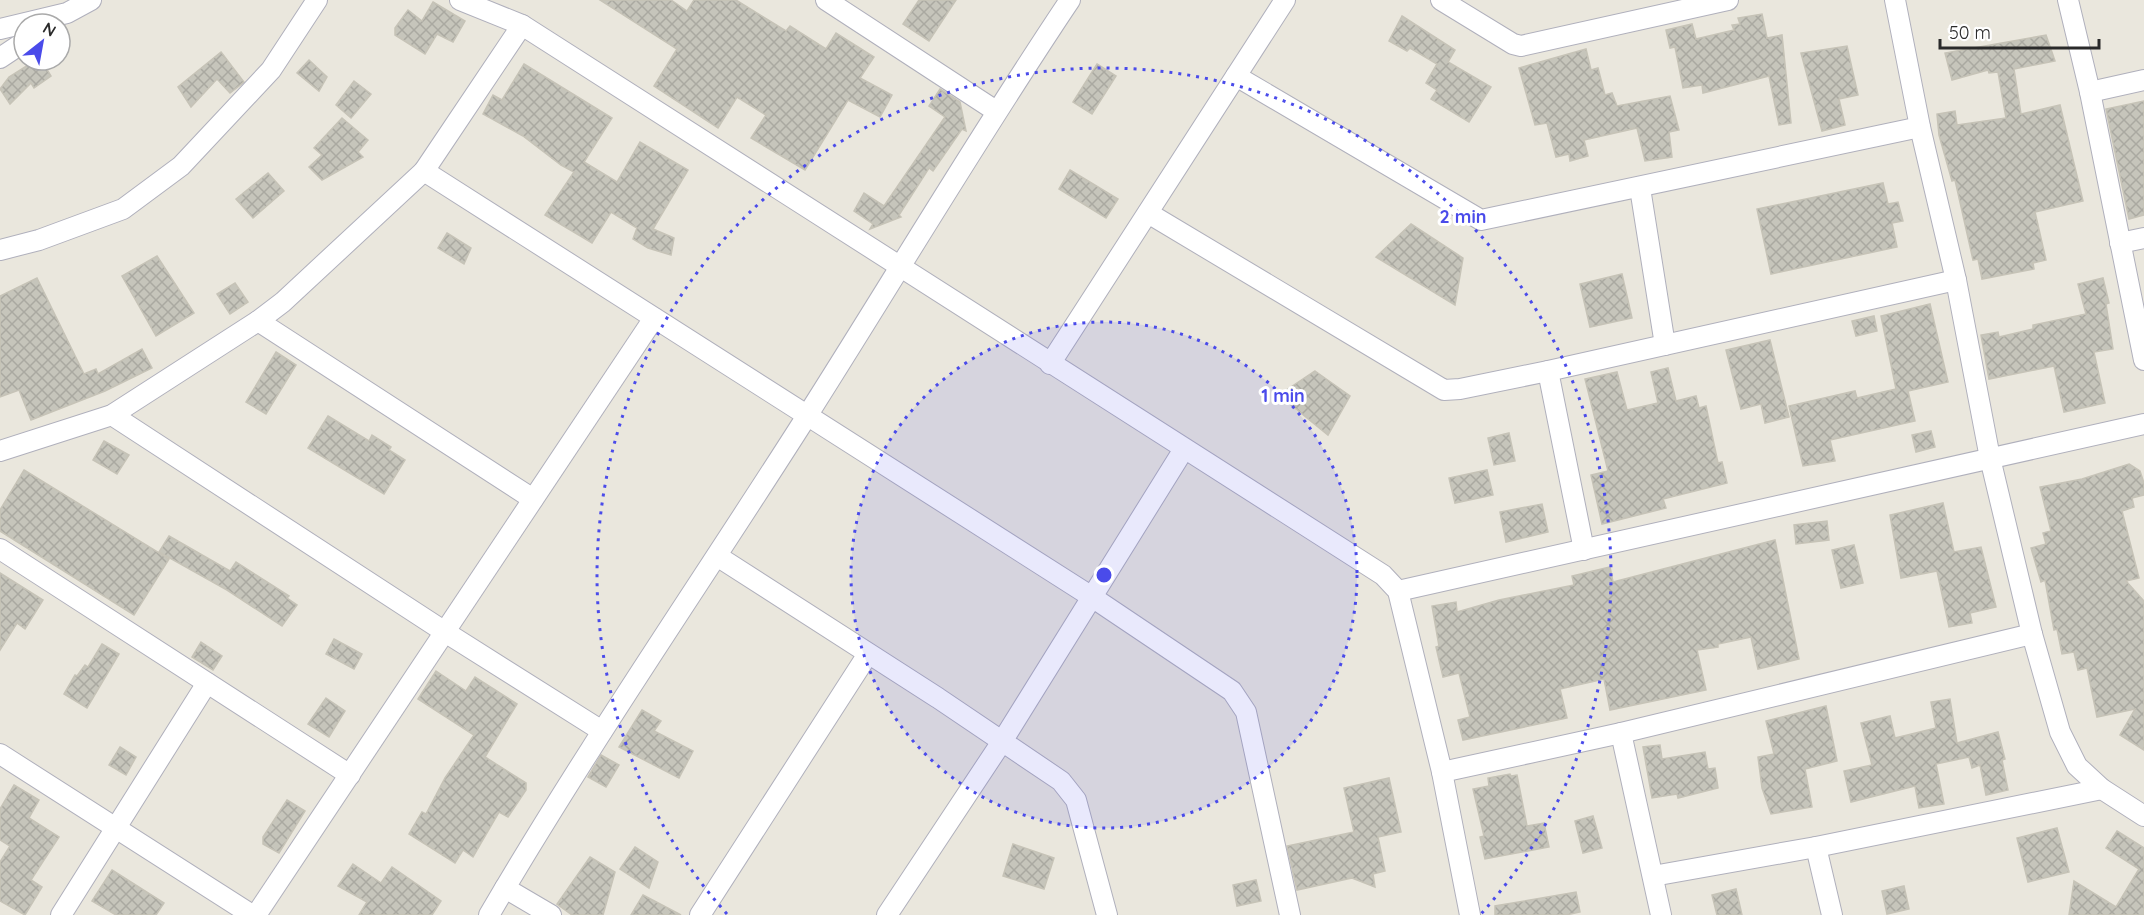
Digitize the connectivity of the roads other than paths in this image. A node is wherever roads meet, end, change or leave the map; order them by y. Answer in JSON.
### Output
{"nodes":[{"id":1,"x":91,"y":0,"type":"edge"},
{"id":2,"x":317,"y":0,"type":"edge"},
{"id":3,"x":460,"y":0,"type":"edge"},
{"id":4,"x":826,"y":0,"type":"edge"},
{"id":5,"x":1070,"y":0,"type":"edge"},
{"id":6,"x":1285,"y":0,"type":"edge"},
{"id":7,"x":1441,"y":0,"type":"edge"},
{"id":8,"x":1728,"y":0,"type":"edge"},
{"id":9,"x":1895,"y":0,"type":"edge"},
{"id":10,"x":2068,"y":0,"type":"edge"},
{"id":11,"x":846,"y":6,"type":"edge"},
{"id":12,"x":69,"y":12,"type":"edge"},
{"id":13,"x":522,"y":26,"type":"junction"},
{"id":14,"x":1236,"y":76,"type":"junction"},
{"id":15,"x":2144,"y":80,"type":"edge"},
{"id":16,"x":2090,"y":92,"type":"junction"},
{"id":17,"x":996,"y":111,"type":"junction"},
{"id":18,"x":1920,"y":127,"type":"junction"},
{"id":19,"x":424,"y":171,"type":"junction"},
{"id":20,"x":1640,"y":188,"type":"junction"},
{"id":21,"x":1148,"y":213,"type":"junction"},
{"id":22,"x":2144,"y":238,"type":"edge"},
{"id":23,"x":2120,"y":243,"type":"junction"},
{"id":24,"x":0,"y":250,"type":"edge"},
{"id":25,"x":898,"y":268,"type":"junction"},
{"id":26,"x":1956,"y":280,"type":"junction"},
{"id":27,"x":654,"y":318,"type":"junction"},
{"id":28,"x":258,"y":321,"type":"junction"},
{"id":29,"x":1665,"y":345,"type":"junction"},
{"id":30,"x":2144,"y":360,"type":"edge"},
{"id":31,"x":1050,"y":364,"type":"junction"},
{"id":32,"x":1548,"y":371,"type":"junction"},
{"id":33,"x":112,"y":415,"type":"junction"},
{"id":34,"x":807,"y":416,"type":"junction"},
{"id":35,"x":2144,"y":424,"type":"edge"},
{"id":36,"x":1184,"y":449,"type":"junction"},
{"id":37,"x":0,"y":451,"type":"edge"},
{"id":38,"x":1990,"y":458,"type":"junction"},
{"id":39,"x":533,"y":499,"type":"junction"},
{"id":40,"x":0,"y":549,"type":"edge"},
{"id":41,"x":1584,"y":550,"type":"junction"},
{"id":42,"x":717,"y":556,"type":"junction"},
{"id":43,"x":1398,"y":591,"type":"junction"},
{"id":44,"x":1092,"y":597,"type":"junction"},
{"id":45,"x":445,"y":632,"type":"junction"},
{"id":46,"x":2032,"y":634,"type":"junction"},
{"id":47,"x":868,"y":654,"type":"junction"},
{"id":48,"x":207,"y":683,"type":"junction"},
{"id":49,"x":602,"y":731,"type":"junction"},
{"id":50,"x":1621,"y":733,"type":"junction"},
{"id":51,"x":1002,"y":740,"type":"junction"},
{"id":52,"x":0,"y":754,"type":"edge"},
{"id":53,"x":1442,"y":772,"type":"junction"},
{"id":54,"x":350,"y":775,"type":"junction"},
{"id":55,"x":2102,"y":789,"type":"junction"},
{"id":56,"x":2144,"y":816,"type":"edge"},
{"id":57,"x":116,"y":828,"type":"junction"},
{"id":58,"x":1816,"y":847,"type":"junction"},
{"id":59,"x":1653,"y":876,"type":"junction"},
{"id":60,"x":505,"y":888,"type":"junction"},
{"id":61,"x":529,"y":908,"type":"edge"},
{"id":62,"x":61,"y":915,"type":"edge"},
{"id":63,"x":254,"y":915,"type":"edge"},
{"id":64,"x":489,"y":915,"type":"edge"},
{"id":65,"x":551,"y":915,"type":"edge"},
{"id":66,"x":700,"y":915,"type":"edge"},
{"id":67,"x":887,"y":915,"type":"edge"},
{"id":68,"x":1107,"y":915,"type":"edge"},
{"id":69,"x":1290,"y":915,"type":"edge"},
{"id":70,"x":1470,"y":915,"type":"edge"},
{"id":71,"x":1661,"y":915,"type":"edge"},
{"id":72,"x":1832,"y":915,"type":"edge"}],
"edges":[{"from":1,"to":12,"type":"street"},
{"from":2,"to":24,"type":"street"},
{"from":3,"to":13,"type":"street"},
{"from":4,"to":11,"type":"street"},
{"from":5,"to":17,"type":"street"},
{"from":6,"to":14,"type":"street"},
{"from":7,"to":8,"type":"street"},
{"from":9,"to":18,"type":"street"},
{"from":10,"to":16,"type":"street"},
{"from":11,"to":17,"type":"street"},
{"from":13,"to":19,"type":"street"},
{"from":13,"to":25,"type":"street"},
{"from":14,"to":20,"type":"street"},
{"from":14,"to":21,"type":"street"},
{"from":15,"to":16,"type":"street"},
{"from":16,"to":23,"type":"street"},
{"from":17,"to":25,"type":"street"},
{"from":18,"to":20,"type":"street"},
{"from":18,"to":26,"type":"street"},
{"from":19,"to":27,"type":"street"},
{"from":19,"to":28,"type":"street"},
{"from":20,"to":29,"type":"street"},
{"from":21,"to":31,"type":"street"},
{"from":21,"to":32,"type":"street"},
{"from":22,"to":23,"type":"street"},
{"from":23,"to":30,"type":"street"},
{"from":25,"to":31,"type":"street"},
{"from":25,"to":34,"type":"street"},
{"from":26,"to":29,"type":"street"},
{"from":26,"to":38,"type":"street"},
{"from":27,"to":34,"type":"street"},
{"from":27,"to":39,"type":"street"},
{"from":28,"to":33,"type":"street"},
{"from":28,"to":39,"type":"street"},
{"from":29,"to":32,"type":"street"},
{"from":31,"to":36,"type":"street"},
{"from":32,"to":41,"type":"street"},
{"from":33,"to":37,"type":"street"},
{"from":33,"to":45,"type":"street"},
{"from":34,"to":42,"type":"street"},
{"from":34,"to":44,"type":"street"},
{"from":35,"to":38,"type":"street"},
{"from":36,"to":43,"type":"street"},
{"from":36,"to":44,"type":"street"},
{"from":38,"to":41,"type":"street"},
{"from":38,"to":46,"type":"street"},
{"from":39,"to":45,"type":"street"},
{"from":40,"to":48,"type":"street"},
{"from":41,"to":43,"type":"street"},
{"from":42,"to":47,"type":"street"},
{"from":42,"to":49,"type":"street"},
{"from":43,"to":53,"type":"street"},
{"from":44,"to":51,"type":"street"},
{"from":44,"to":69,"type":"street"},
{"from":45,"to":49,"type":"street"},
{"from":45,"to":54,"type":"street"},
{"from":46,"to":50,"type":"street"},
{"from":46,"to":55,"type":"street"},
{"from":47,"to":51,"type":"street"},
{"from":47,"to":66,"type":"street"},
{"from":48,"to":54,"type":"street"},
{"from":48,"to":57,"type":"street"},
{"from":49,"to":60,"type":"street"},
{"from":50,"to":53,"type":"street"},
{"from":50,"to":59,"type":"street"},
{"from":51,"to":67,"type":"street"},
{"from":51,"to":68,"type":"street"},
{"from":52,"to":57,"type":"street"},
{"from":53,"to":70,"type":"street"},
{"from":54,"to":63,"type":"street"},
{"from":55,"to":56,"type":"street"},
{"from":55,"to":58,"type":"street"},
{"from":57,"to":62,"type":"street"},
{"from":57,"to":63,"type":"street"},
{"from":58,"to":59,"type":"street"},
{"from":58,"to":72,"type":"street"},
{"from":59,"to":71,"type":"street"},
{"from":60,"to":61,"type":"street"},
{"from":60,"to":64,"type":"street"},
{"from":61,"to":65,"type":"street"}]}
